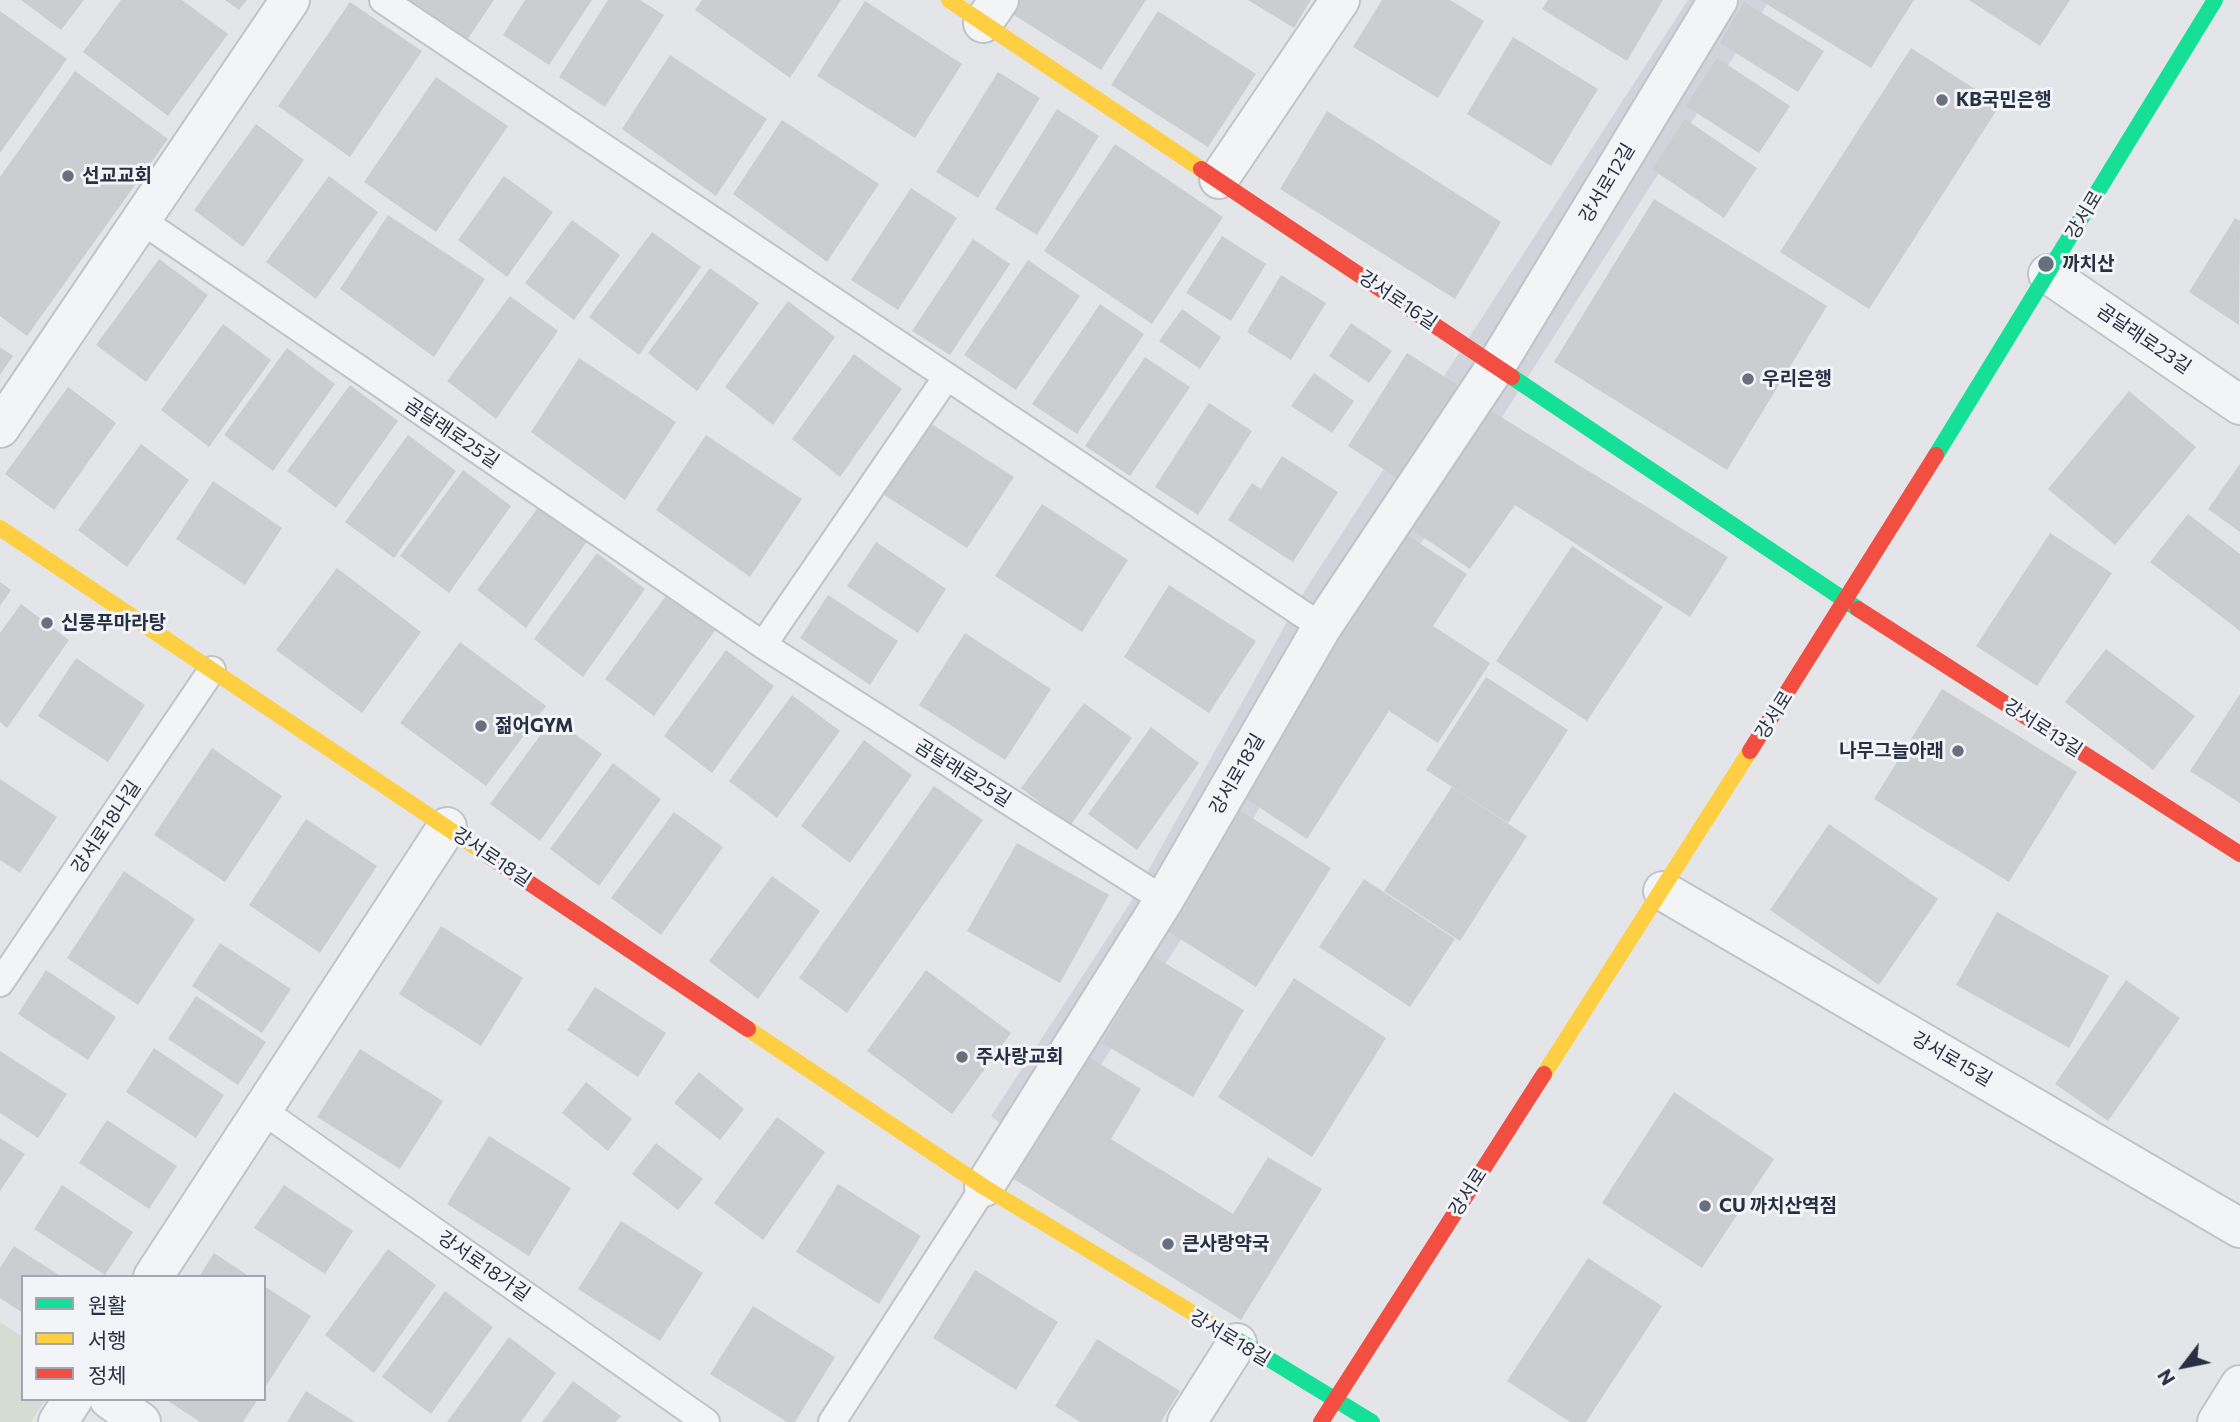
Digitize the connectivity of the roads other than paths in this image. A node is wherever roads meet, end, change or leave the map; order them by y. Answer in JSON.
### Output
{"nodes":[{"id":1,"x":290,"y":0,"type":"edge"},
{"id":2,"x":383,"y":0,"type":"edge"},
{"id":3,"x":949,"y":0,"type":"edge"},
{"id":4,"x":1340,"y":0,"type":"edge"},
{"id":5,"x":1718,"y":0,"type":"edge"},
{"id":6,"x":2215,"y":0,"type":"edge"},
{"id":7,"x":991,"y":11,"type":"edge"},
{"id":8,"x":1219,"y":179,"type":"junction"},
{"id":9,"x":141,"y":220,"type":"junction"},
{"id":10,"x":2048,"y":274,"type":"junction"},
{"id":11,"x":1496,"y":366,"type":"junction"},
{"id":12,"x":946,"y":378,"type":"junction"},
{"id":13,"x":2240,"y":405,"type":"edge"},
{"id":14,"x":0,"y":428,"type":"edge"},
{"id":15,"x":0,"y":528,"type":"edge"},
{"id":16,"x":1846,"y":601,"type":"junction"},
{"id":17,"x":1322,"y":627,"type":"junction"},
{"id":18,"x":763,"y":645,"type":"junction"},
{"id":19,"x":212,"y":670,"type":"junction"},
{"id":20,"x":447,"y":827,"type":"junction"},
{"id":21,"x":2240,"y":854,"type":"edge"},
{"id":22,"x":1663,"y":891,"type":"junction"},
{"id":23,"x":1164,"y":900,"type":"junction"},
{"id":24,"x":0,"y":983,"type":"edge"},
{"id":25,"x":262,"y":1110,"type":"junction"},
{"id":26,"x":984,"y":1187,"type":"junction"},
{"id":27,"x":2240,"y":1228,"type":"edge"},
{"id":28,"x":154,"y":1275,"type":"edge"},
{"id":29,"x":1237,"y":1343,"type":"junction"},
{"id":30,"x":2240,"y":1385,"type":"edge"},
{"id":31,"x":1334,"y":1400,"type":"junction"},
{"id":32,"x":72,"y":1401,"type":"edge"},
{"id":33,"x":112,"y":1401,"type":"edge"},
{"id":34,"x":58,"y":1422,"type":"edge"},
{"id":35,"x":141,"y":1422,"type":"edge"},
{"id":36,"x":706,"y":1422,"type":"edge"},
{"id":37,"x":832,"y":1422,"type":"edge"},
{"id":38,"x":1187,"y":1422,"type":"edge"},
{"id":39,"x":1321,"y":1422,"type":"edge"},
{"id":40,"x":1339,"y":1422,"type":"edge"},
{"id":41,"x":1372,"y":1422,"type":"edge"},
{"id":42,"x":2217,"y":1422,"type":"edge"}],
"edges":[{"from":1,"to":9,"type":"street"},
{"from":2,"to":12,"type":"lane"},
{"from":3,"to":7,"type":"street","name":"강서로16길"},
{"from":4,"to":8,"type":"street"},
{"from":5,"to":11,"type":"street","name":"강서로12길"},
{"from":6,"to":10,"type":"street","name":"강서로"},
{"from":7,"to":8,"type":"street","name":"강서로16길"},
{"from":8,"to":11,"type":"street","name":"강서로16길"},
{"from":9,"to":14,"type":"street"},
{"from":9,"to":18,"type":"lane","name":"곰달래로25길"},
{"from":10,"to":13,"type":"street","name":"곰달래로23길"},
{"from":10,"to":16,"type":"street","name":"강서로"},
{"from":11,"to":16,"type":"street","name":"강서로16길"},
{"from":11,"to":17,"type":"street","name":"강서로18길"},
{"from":12,"to":17,"type":"lane"},
{"from":12,"to":18,"type":"lane"},
{"from":15,"to":19,"type":"street","name":"강서로18길"},
{"from":16,"to":21,"type":"street","name":"강서로13길"},
{"from":16,"to":22,"type":"street","name":"강서로"},
{"from":17,"to":23,"type":"street","name":"강서로18길"},
{"from":18,"to":23,"type":"lane","name":"곰달래로25길"},
{"from":19,"to":20,"type":"street","name":"강서로18길"},
{"from":19,"to":24,"type":"lane","name":"강서로18나길"},
{"from":20,"to":25,"type":"street"},
{"from":20,"to":26,"type":"street","name":"강서로18길"},
{"from":22,"to":27,"type":"street","name":"강서로15길"},
{"from":22,"to":31,"type":"street","name":"강서로"},
{"from":23,"to":26,"type":"street","name":"강서로18길"},
{"from":25,"to":28,"type":"street"},
{"from":25,"to":36,"type":"lane","name":"강서로18가길"},
{"from":26,"to":29,"type":"street","name":"강서로18길"},
{"from":26,"to":37,"type":"lane","name":"강서로18길"},
{"from":29,"to":31,"type":"street","name":"강서로18길"},
{"from":29,"to":38,"type":"street"},
{"from":30,"to":42,"type":"street"},
{"from":31,"to":39,"type":"street","name":"강서로"},
{"from":31,"to":40,"type":"street"},
{"from":31,"to":41,"type":"street","name":"강서로18길"},
{"from":32,"to":34,"type":"street"},
{"from":33,"to":35,"type":"street"}]}
